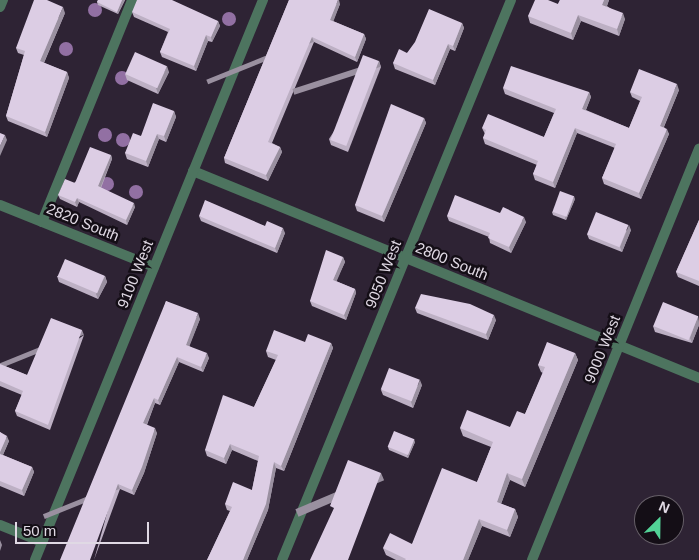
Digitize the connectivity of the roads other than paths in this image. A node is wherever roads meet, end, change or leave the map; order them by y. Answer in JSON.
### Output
{"nodes":[{"id":1,"x":3,"y":0,"type":"edge"},
{"id":2,"x":132,"y":0,"type":"edge"},
{"id":3,"x":263,"y":0,"type":"edge"},
{"id":4,"x":511,"y":0,"type":"edge"},
{"id":5,"x":0,"y":7,"type":"edge"},
{"id":6,"x":699,"y":150,"type":"edge"},
{"id":7,"x":193,"y":172,"type":"junction"},
{"id":8,"x":0,"y":205,"type":"edge"},
{"id":9,"x":42,"y":222,"type":"junction"},
{"id":10,"x":406,"y":258,"type":"junction"},
{"id":11,"x":154,"y":267,"type":"junction"},
{"id":12,"x":620,"y":345,"type":"junction"},
{"id":13,"x":699,"y":378,"type":"edge"},
{"id":14,"x":0,"y":525,"type":"edge"},
{"id":15,"x":42,"y":542,"type":"junction"},
{"id":16,"x":35,"y":560,"type":"edge"},
{"id":17,"x":282,"y":560,"type":"edge"},
{"id":18,"x":532,"y":560,"type":"edge"}],
"edges":[{"from":1,"to":5,"type":"street"},
{"from":2,"to":9,"type":"street"},
{"from":3,"to":7,"type":"street","name":"9100 West"},
{"from":4,"to":10,"type":"street","name":"9050 West"},
{"from":6,"to":12,"type":"street","name":"9000 West"},
{"from":7,"to":10,"type":"street","name":"2800 South"},
{"from":7,"to":11,"type":"street","name":"9100 West"},
{"from":8,"to":9,"type":"street","name":"2820 South"},
{"from":9,"to":11,"type":"street","name":"2820 South"},
{"from":10,"to":12,"type":"street","name":"2800 South"},
{"from":10,"to":17,"type":"street","name":"9050 West"},
{"from":11,"to":15,"type":"street","name":"9100 West"},
{"from":12,"to":13,"type":"street","name":"2800 South"},
{"from":12,"to":18,"type":"street","name":"9000 West"},
{"from":14,"to":15,"type":"street"},
{"from":15,"to":16,"type":"street","name":"9100 West"}]}
